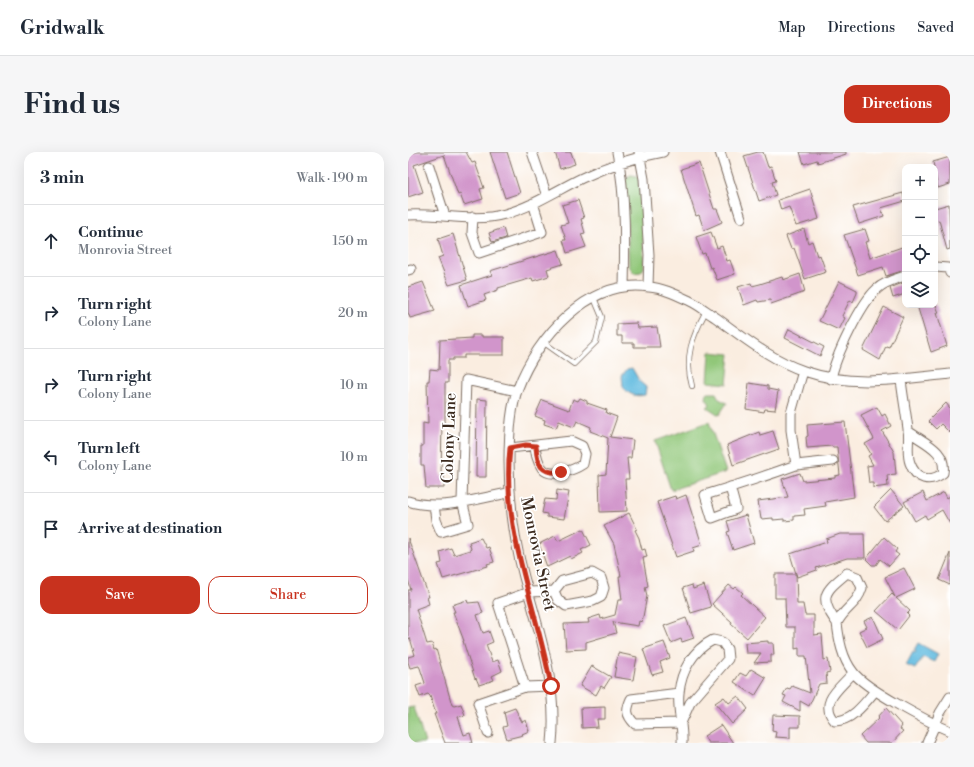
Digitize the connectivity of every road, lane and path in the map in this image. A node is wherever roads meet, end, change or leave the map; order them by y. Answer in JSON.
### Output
{"nodes":[{"id":1,"x":532,"y":152,"type":"edge"},
{"id":2,"x":617,"y":152,"type":"edge"},
{"id":3,"x":663,"y":152,"type":"edge"},
{"id":4,"x":720,"y":152,"type":"edge"},
{"id":5,"x":640,"y":154,"type":"edge"},
{"id":6,"x":619,"y":164,"type":"junction"},
{"id":7,"x":430,"y":166,"type":"dead end"},
{"id":8,"x":546,"y":196,"type":"junction"},
{"id":9,"x":533,"y":203,"type":"junction"},
{"id":10,"x":408,"y":216,"type":"edge"},
{"id":11,"x":445,"y":216,"type":"junction"},
{"id":12,"x":473,"y":217,"type":"junction"},
{"id":13,"x":741,"y":218,"type":"dead end"},
{"id":14,"x":938,"y":267,"type":"edge"},
{"id":15,"x":950,"y":273,"type":"edge"},
{"id":16,"x":902,"y":277,"type":"edge"},
{"id":17,"x":648,"y":286,"type":"junction"},
{"id":18,"x":624,"y":287,"type":"junction"},
{"id":19,"x":594,"y":298,"type":"junction"},
{"id":20,"x":706,"y":311,"type":"junction"},
{"id":21,"x":543,"y":342,"type":"junction"},
{"id":22,"x":803,"y":371,"type":"junction"},
{"id":23,"x":950,"y":374,"type":"edge"},
{"id":24,"x":831,"y":379,"type":"junction"},
{"id":25,"x":901,"y":380,"type":"junction"},
{"id":26,"x":692,"y":386,"type":"dead end"},
{"id":27,"x":517,"y":391,"type":"junction"},
{"id":28,"x":908,"y":431,"type":"junction"},
{"id":29,"x":536,"y":446,"type":"junction"},
{"id":30,"x":510,"y":448,"type":"junction"},
{"id":31,"x":832,"y":461,"type":"dead end"},
{"id":32,"x":796,"y":465,"type":"junction"},
{"id":33,"x":730,"y":487,"type":"dead end"},
{"id":34,"x":509,"y":492,"type":"junction"},
{"id":35,"x":408,"y":501,"type":"edge"},
{"id":36,"x":462,"y":502,"type":"junction"},
{"id":37,"x":434,"y":505,"type":"junction"},
{"id":38,"x":554,"y":590,"type":"junction"},
{"id":39,"x":529,"y":592,"type":"junction"},
{"id":40,"x":837,"y":623,"type":"junction"},
{"id":41,"x":853,"y":673,"type":"junction"},
{"id":42,"x":551,"y":686,"type":"junction"},
{"id":43,"x":525,"y":687,"type":"junction"},
{"id":44,"x":875,"y":691,"type":"junction"},
{"id":45,"x":679,"y":693,"type":"junction"},
{"id":46,"x":950,"y":697,"type":"edge"},
{"id":47,"x":681,"y":723,"type":"junction"},
{"id":48,"x":935,"y":723,"type":"junction"},
{"id":49,"x":950,"y":731,"type":"edge"},
{"id":50,"x":488,"y":733,"type":"dead end"},
{"id":51,"x":552,"y":743,"type":"edge"},
{"id":52,"x":682,"y":743,"type":"edge"},
{"id":53,"x":927,"y":743,"type":"edge"}],
"edges":[{"from":1,"to":8,"type":"street"},
{"from":2,"to":6,"type":"street"},
{"from":3,"to":5,"type":"street"},
{"from":4,"to":13,"type":"street"},
{"from":5,"to":6,"type":"street"},
{"from":5,"to":17,"type":"street"},
{"from":6,"to":8,"type":"street"},
{"from":6,"to":18,"type":"street"},
{"from":7,"to":11,"type":"street"},
{"from":8,"to":9,"type":"street"},
{"from":9,"to":12,"type":"street"},
{"from":9,"to":12,"type":"street"},
{"from":10,"to":11,"type":"street"},
{"from":11,"to":12,"type":"street"},
{"from":14,"to":15,"type":"street"},
{"from":16,"to":24,"type":"street"},
{"from":17,"to":18,"type":"street","name":"Monrovia Street"},
{"from":17,"to":20,"type":"street","name":"Monrovia Street"},
{"from":18,"to":19,"type":"street","name":"Monrovia Street"},
{"from":19,"to":21,"type":"street","name":"Monrovia Street"},
{"from":19,"to":21,"type":"lane"},
{"from":20,"to":22,"type":"street","name":"Monrovia Street"},
{"from":20,"to":26,"type":"lane"},
{"from":21,"to":27,"type":"street","name":"Monrovia Street"},
{"from":22,"to":24,"type":"street","name":"Monrovia Street"},
{"from":22,"to":32,"type":"street"},
{"from":23,"to":25,"type":"street","name":"Monrovia Street"},
{"from":24,"to":25,"type":"street","name":"Monrovia Street"},
{"from":25,"to":28,"type":"street"},
{"from":27,"to":30,"type":"street","name":"Monrovia Street"},
{"from":27,"to":36,"type":"street","name":"Colony Lane"},
{"from":28,"to":28,"type":"street"},
{"from":29,"to":29,"type":"street"},
{"from":29,"to":30,"type":"street"},
{"from":30,"to":34,"type":"street","name":"Monrovia Street"},
{"from":31,"to":32,"type":"street"},
{"from":32,"to":33,"type":"street"},
{"from":34,"to":36,"type":"street","name":"Colony Lane"},
{"from":34,"to":39,"type":"street","name":"Monrovia Street"},
{"from":35,"to":37,"type":"street","name":"Colony Lane"},
{"from":36,"to":37,"type":"street","name":"Colony Lane"},
{"from":36,"to":37,"type":"street"},
{"from":38,"to":38,"type":"street"},
{"from":38,"to":39,"type":"street"},
{"from":39,"to":42,"type":"street","name":"Monrovia Street"},
{"from":39,"to":43,"type":"street"},
{"from":40,"to":40,"type":"street"},
{"from":40,"to":41,"type":"street"},
{"from":41,"to":44,"type":"street"},
{"from":41,"to":44,"type":"street"},
{"from":42,"to":43,"type":"street"},
{"from":42,"to":51,"type":"street","name":"Monrovia Street"},
{"from":43,"to":50,"type":"street"},
{"from":44,"to":48,"type":"street"},
{"from":45,"to":47,"type":"street"},
{"from":45,"to":47,"type":"street"},
{"from":45,"to":47,"type":"street"},
{"from":46,"to":48,"type":"street"},
{"from":47,"to":52,"type":"street"},
{"from":48,"to":49,"type":"street"},
{"from":48,"to":53,"type":"street"}]}
